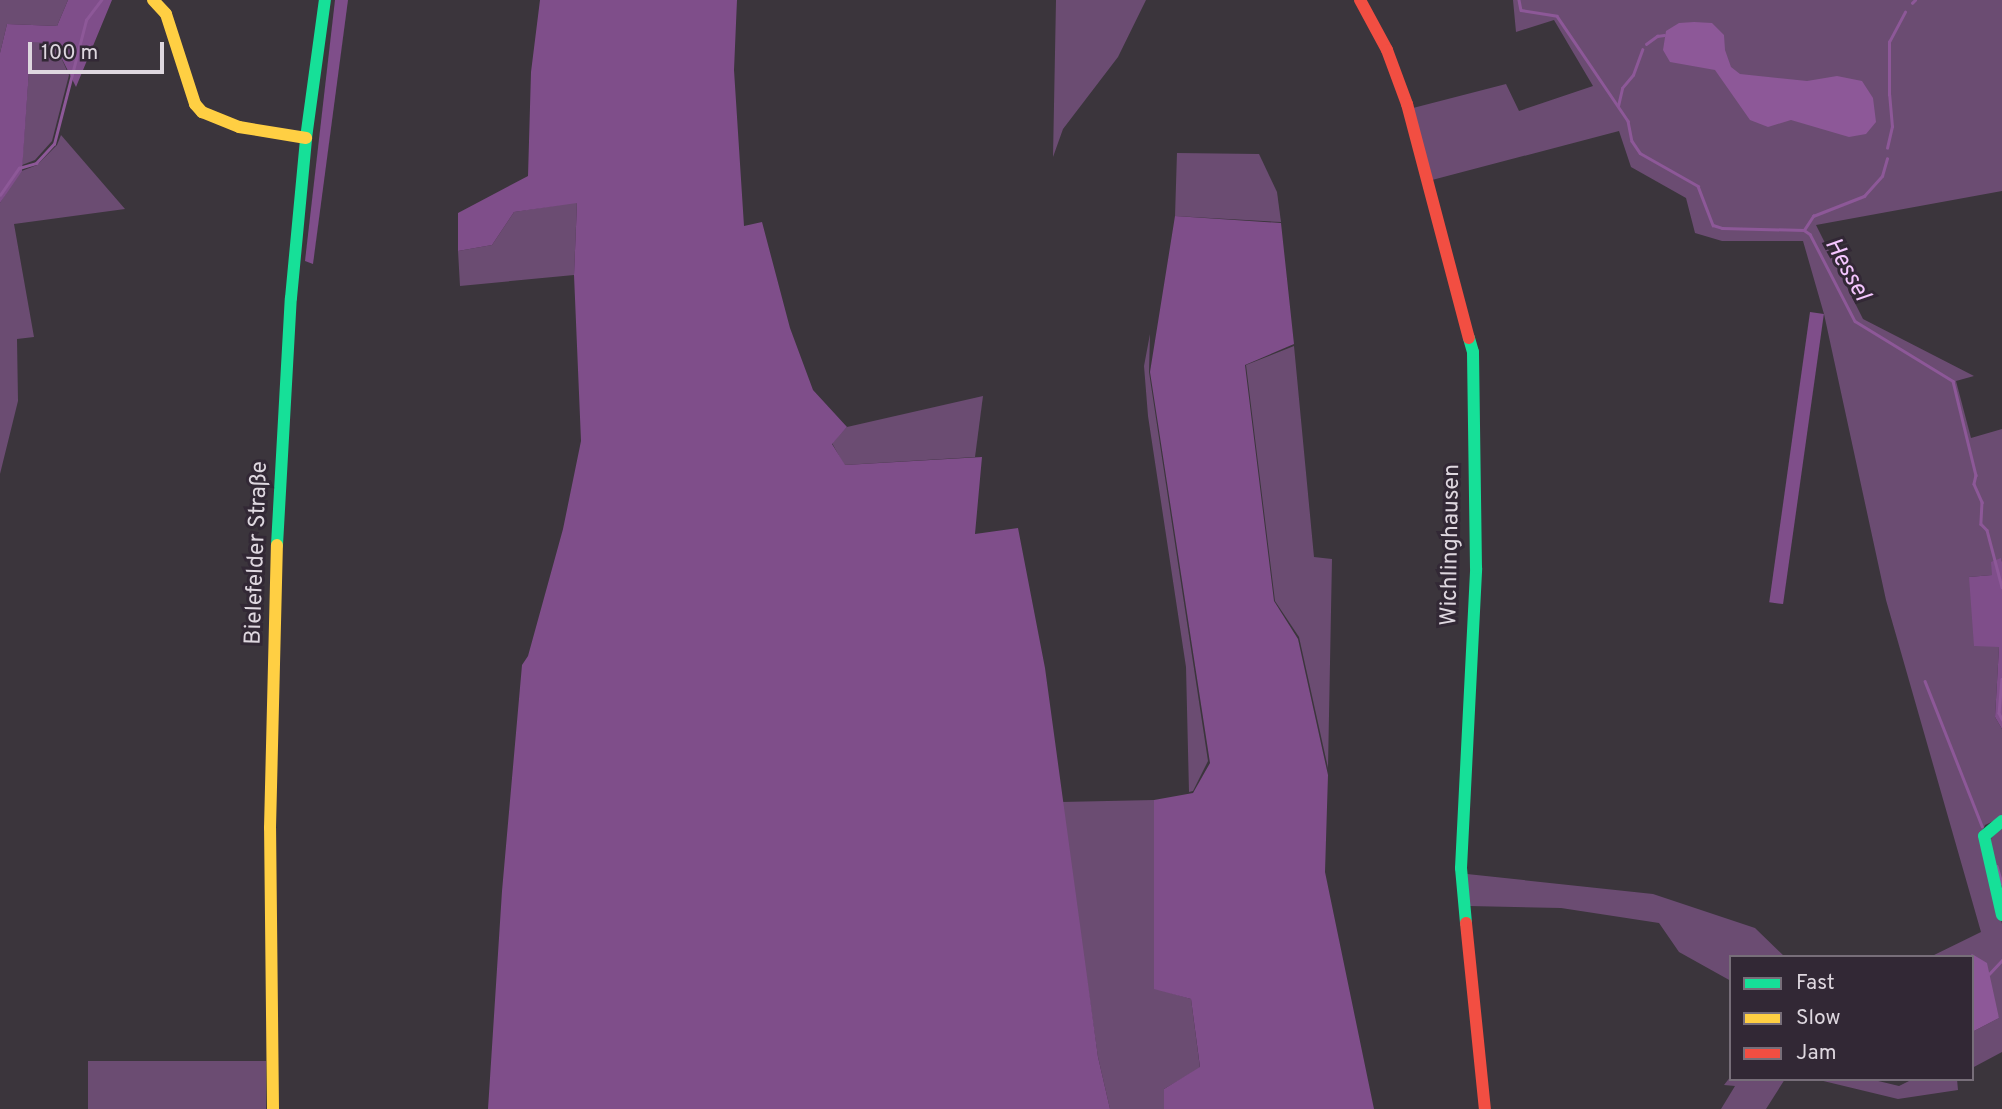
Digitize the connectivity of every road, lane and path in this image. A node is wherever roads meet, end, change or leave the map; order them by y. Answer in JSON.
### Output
{"nodes":[{"id":1,"x":153,"y":0,"type":"edge"},
{"id":2,"x":325,"y":0,"type":"edge"},
{"id":3,"x":1360,"y":0,"type":"edge"},
{"id":4,"x":306,"y":138,"type":"junction"},
{"id":5,"x":2002,"y":821,"type":"edge"},
{"id":6,"x":2002,"y":915,"type":"edge"},
{"id":7,"x":273,"y":1109,"type":"edge"},
{"id":8,"x":1485,"y":1109,"type":"edge"}],
"edges":[{"from":1,"to":4,"type":"street"},
{"from":2,"to":4,"type":"street","name":"Bielefelder Straße"},
{"from":3,"to":8,"type":"street","name":"Wichlinghausen"},
{"from":4,"to":7,"type":"street","name":"Bielefelder Straße"},
{"from":5,"to":6,"type":"street"}]}
